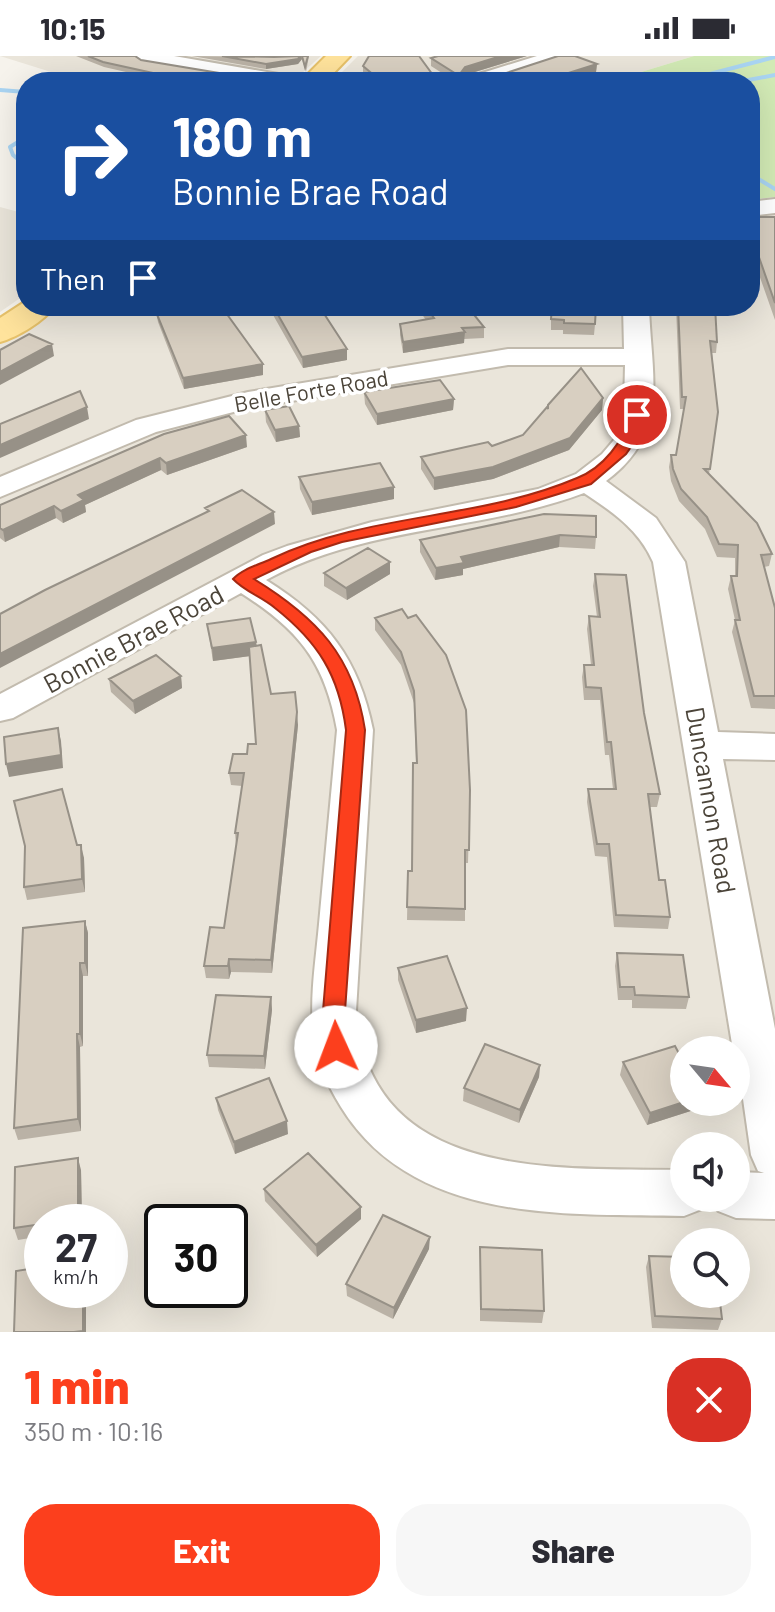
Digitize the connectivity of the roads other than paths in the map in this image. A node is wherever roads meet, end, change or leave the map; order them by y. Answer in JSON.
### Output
{"nodes":[{"id":1,"x":142,"y":56,"type":"edge"},
{"id":2,"x":339,"y":56,"type":"edge"},
{"id":3,"x":556,"y":56,"type":"edge"},
{"id":4,"x":233,"y":72,"type":"edge"},
{"id":5,"x":322,"y":72,"type":"edge"},
{"id":6,"x":505,"y":72,"type":"edge"},
{"id":7,"x":24,"y":316,"type":"edge"},
{"id":8,"x":636,"y":316,"type":"edge"},
{"id":9,"x":0,"y":332,"type":"edge"},
{"id":10,"x":636,"y":357,"type":"junction"},
{"id":11,"x":585,"y":481,"type":"junction"},
{"id":12,"x":0,"y":488,"type":"edge"},
{"id":13,"x":242,"y":579,"type":"junction"},
{"id":14,"x":0,"y":709,"type":"edge"},
{"id":15,"x":702,"y":745,"type":"junction"},
{"id":16,"x":775,"y":747,"type":"edge"},
{"id":17,"x":775,"y":1155,"type":"edge"},
{"id":18,"x":670,"y":1193,"type":"edge"},
{"id":19,"x":750,"y":1195,"type":"edge"},
{"id":20,"x":775,"y":1196,"type":"edge"}],
"edges":[{"from":1,"to":4,"type":"street"},
{"from":2,"to":5,"type":"main road"},
{"from":3,"to":6,"type":"street"},
{"from":7,"to":9,"type":"main road"},
{"from":8,"to":10,"type":"street","name":"Bonnie Brae Road"},
{"from":10,"to":11,"type":"street","name":"Bonnie Brae Road"},
{"from":10,"to":12,"type":"street","name":"Belle Forte Road"},
{"from":11,"to":13,"type":"street","name":"Bonnie Brae Road"},
{"from":11,"to":15,"type":"street","name":"Duncannon Road"},
{"from":13,"to":14,"type":"street","name":"Bonnie Brae Road"},
{"from":13,"to":18,"type":"street"},
{"from":15,"to":16,"type":"street"},
{"from":15,"to":17,"type":"street","name":"Duncannon Road"},
{"from":19,"to":20,"type":"street"}]}
